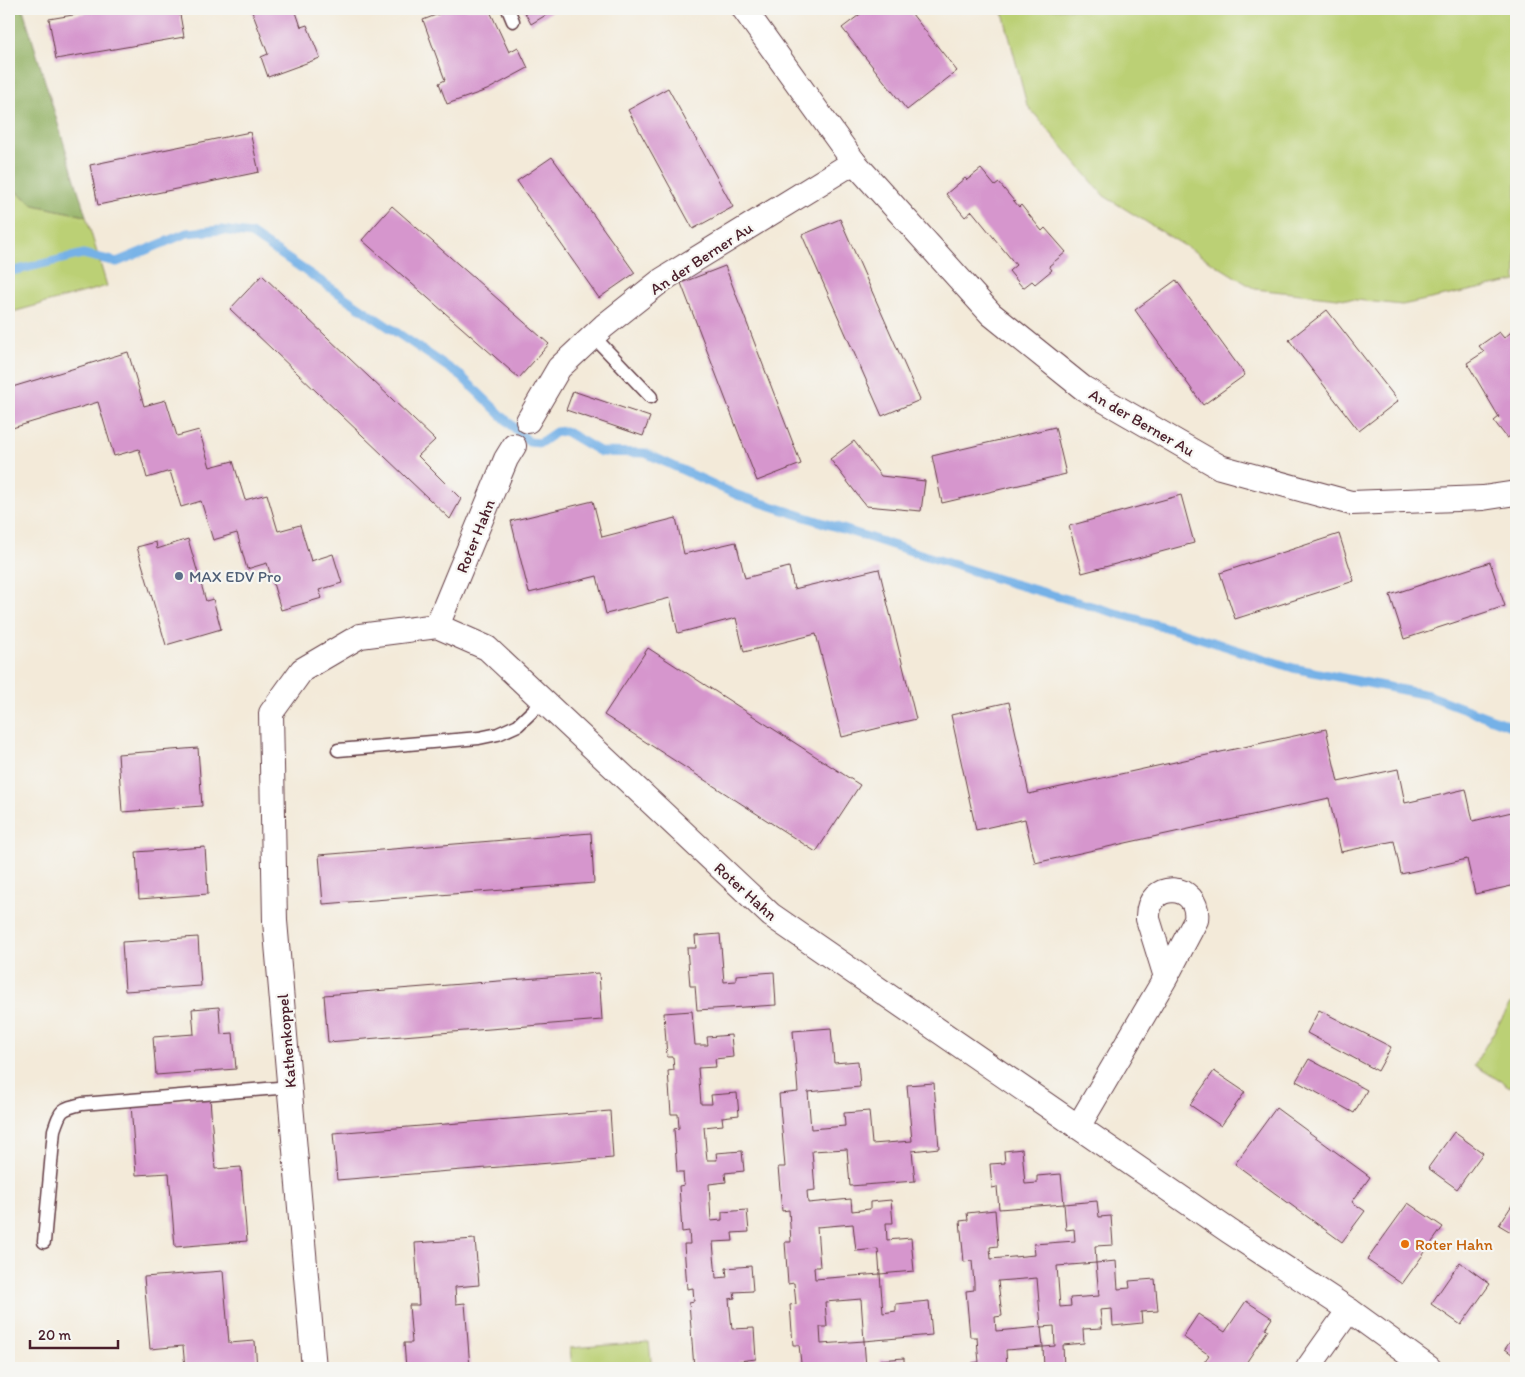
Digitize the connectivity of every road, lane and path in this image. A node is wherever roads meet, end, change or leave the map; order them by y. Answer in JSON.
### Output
{"nodes":[{"id":1,"x":508,"y":9,"type":"edge"},
{"id":2,"x":744,"y":9,"type":"edge"},
{"id":3,"x":513,"y":21,"type":"dead end"},
{"id":4,"x":854,"y":162,"type":"junction"},
{"id":5,"x":594,"y":337,"type":"junction"},
{"id":6,"x":651,"y":397,"type":"dead end"},
{"id":7,"x":528,"y":421,"type":"dead end"},
{"id":8,"x":514,"y":446,"type":"dead end"},
{"id":9,"x":1516,"y":494,"type":"edge"},
{"id":10,"x":438,"y":626,"type":"junction"},
{"id":11,"x":543,"y":701,"type":"junction"},
{"id":12,"x":338,"y":750,"type":"dead end"},
{"id":13,"x":1166,"y":977,"type":"dead end"},
{"id":14,"x":290,"y":1087,"type":"junction"},
{"id":15,"x":1078,"y":1127,"type":"junction"},
{"id":16,"x":44,"y":1242,"type":"dead end"},
{"id":17,"x":1349,"y":1310,"type":"junction"},
{"id":18,"x":314,"y":1368,"type":"edge"},
{"id":19,"x":1308,"y":1368,"type":"edge"},
{"id":20,"x":1429,"y":1368,"type":"edge"}],
"edges":[{"from":1,"to":3,"type":"lane"},
{"from":2,"to":4,"type":"street","name":"An der Berner Au"},
{"from":4,"to":5,"type":"street","name":"An der Berner Au"},
{"from":4,"to":9,"type":"street","name":"An der Berner Au"},
{"from":5,"to":6,"type":"lane"},
{"from":5,"to":7,"type":"street","name":"An der Berner Au"},
{"from":8,"to":10,"type":"street","name":"Roter Hahn"},
{"from":10,"to":11,"type":"street","name":"Roter Hahn"},
{"from":10,"to":14,"type":"street","name":"Kathenkoppel"},
{"from":11,"to":12,"type":"lane"},
{"from":11,"to":15,"type":"street","name":"Roter Hahn"},
{"from":13,"to":15,"type":"street"},
{"from":14,"to":16,"type":"lane"},
{"from":14,"to":18,"type":"street","name":"Kathenkoppel"},
{"from":15,"to":17,"type":"street","name":"Roter Hahn"},
{"from":17,"to":19,"type":"street"},
{"from":17,"to":20,"type":"street","name":"Roter Hahn"}]}
